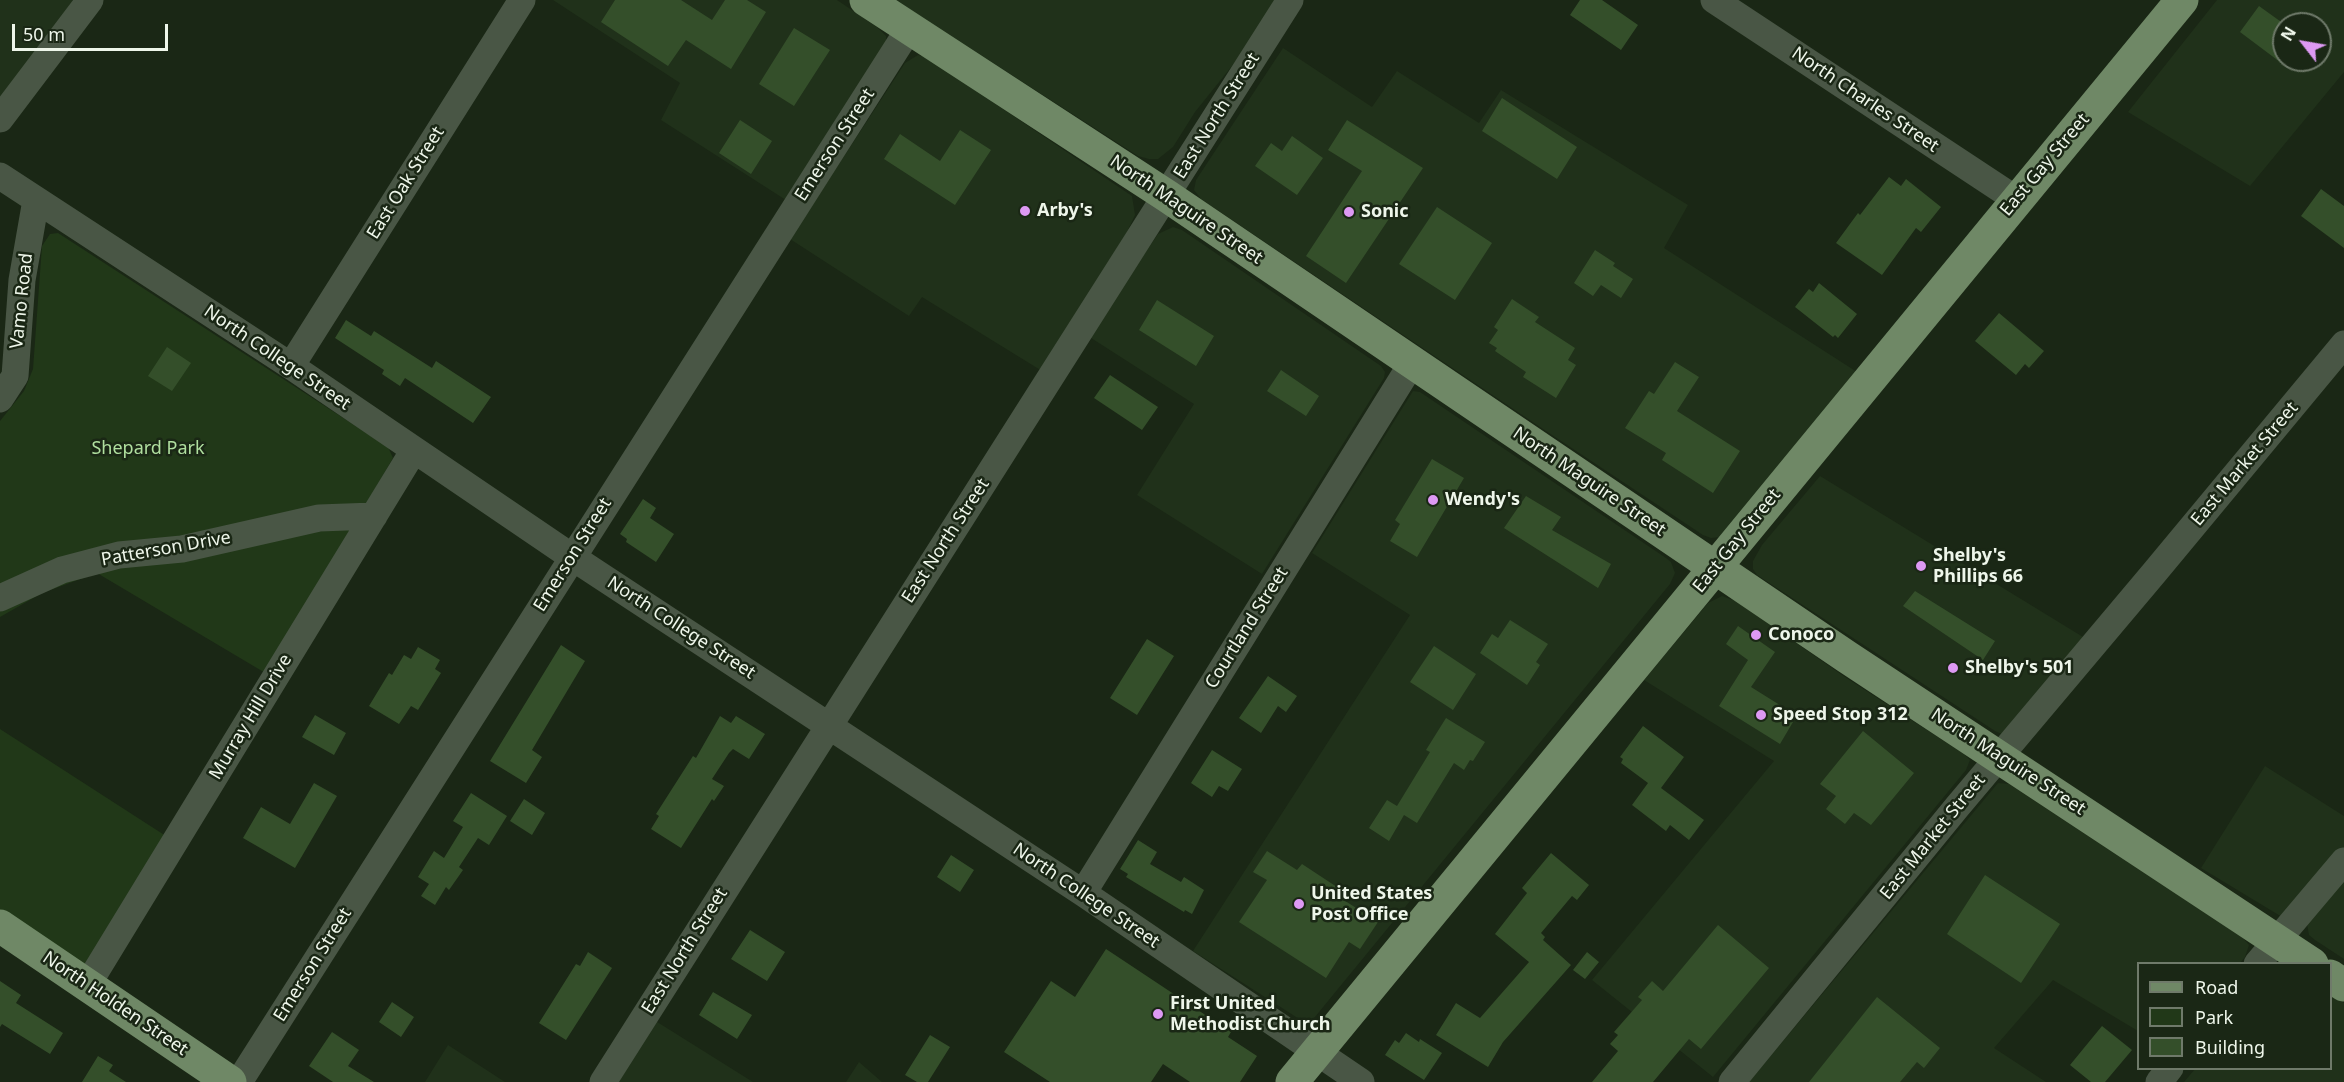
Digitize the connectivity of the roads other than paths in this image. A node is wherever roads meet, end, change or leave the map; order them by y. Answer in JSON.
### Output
{"nodes":[{"id":1,"x":90,"y":0,"type":"edge"},
{"id":2,"x":522,"y":0,"type":"edge"},
{"id":3,"x":866,"y":0,"type":"edge"},
{"id":4,"x":1290,"y":0,"type":"edge"},
{"id":5,"x":1714,"y":0,"type":"edge"},
{"id":6,"x":2182,"y":0,"type":"edge"},
{"id":7,"x":909,"y":29,"type":"junction"},
{"id":8,"x":0,"y":119,"type":"edge"},
{"id":9,"x":0,"y":176,"type":"edge"},
{"id":10,"x":1167,"y":196,"type":"junction"},
{"id":11,"x":36,"y":200,"type":"junction"},
{"id":12,"x":2016,"y":200,"type":"junction"},
{"id":13,"x":2344,"y":345,"type":"edge"},
{"id":14,"x":1412,"y":363,"type":"junction"},
{"id":15,"x":291,"y":366,"type":"junction"},
{"id":16,"x":0,"y":399,"type":"edge"},
{"id":17,"x":414,"y":450,"type":"junction"},
{"id":18,"x":374,"y":516,"type":"junction"},
{"id":19,"x":572,"y":557,"type":"junction"},
{"id":20,"x":1716,"y":568,"type":"junction"},
{"id":21,"x":0,"y":598,"type":"edge"},
{"id":22,"x":828,"y":724,"type":"junction"},
{"id":23,"x":2000,"y":756,"type":"junction"},
{"id":24,"x":2344,"y":861,"type":"edge"},
{"id":25,"x":1083,"y":893,"type":"junction"},
{"id":26,"x":0,"y":926,"type":"edge"},
{"id":27,"x":2268,"y":952,"type":"edge"},
{"id":28,"x":2308,"y":962,"type":"edge"},
{"id":29,"x":87,"y":984,"type":"junction"},
{"id":30,"x":1316,"y":1052,"type":"junction"},
{"id":31,"x":2168,"y":1070,"type":"edge"},
{"id":32,"x":230,"y":1082,"type":"edge"},
{"id":33,"x":239,"y":1082,"type":"edge"},
{"id":34,"x":603,"y":1082,"type":"edge"},
{"id":35,"x":1292,"y":1082,"type":"edge"},
{"id":36,"x":1361,"y":1082,"type":"edge"},
{"id":37,"x":1732,"y":1082,"type":"edge"},
{"id":38,"x":2159,"y":1082,"type":"edge"}],
"edges":[{"from":1,"to":8,"type":"street"},
{"from":2,"to":15,"type":"street","name":"East Oak Street"},
{"from":3,"to":7,"type":"main road","name":"North Maguire Street"},
{"from":4,"to":10,"type":"street","name":"East North Street"},
{"from":5,"to":12,"type":"street","name":"North Charles Street"},
{"from":6,"to":12,"type":"main road","name":"East Gay Street"},
{"from":7,"to":10,"type":"main road","name":"North Maguire Street"},
{"from":7,"to":19,"type":"street","name":"Emerson Street"},
{"from":9,"to":11,"type":"street","name":"North College Street"},
{"from":10,"to":14,"type":"main road","name":"North Maguire Street"},
{"from":10,"to":22,"type":"street","name":"East North Street"},
{"from":11,"to":15,"type":"street","name":"North College Street"},
{"from":11,"to":16,"type":"street","name":"Vamo Road"},
{"from":12,"to":20,"type":"main road","name":"East Gay Street"},
{"from":13,"to":23,"type":"street","name":"East Market Street"},
{"from":14,"to":20,"type":"main road","name":"North Maguire Street"},
{"from":14,"to":25,"type":"street","name":"Courtland Street"},
{"from":15,"to":17,"type":"street","name":"North College Street"},
{"from":17,"to":18,"type":"street","name":"Murray Hill Drive"},
{"from":17,"to":19,"type":"street","name":"North College Street"},
{"from":18,"to":21,"type":"street","name":"Patterson Drive"},
{"from":18,"to":29,"type":"street","name":"Murray Hill Drive"},
{"from":19,"to":22,"type":"street","name":"North College Street"},
{"from":19,"to":33,"type":"street","name":"Emerson Street"},
{"from":20,"to":23,"type":"main road","name":"North Maguire Street"},
{"from":20,"to":30,"type":"main road","name":"East Gay Street"},
{"from":22,"to":25,"type":"street","name":"North College Street"},
{"from":22,"to":34,"type":"street","name":"East North Street"},
{"from":23,"to":27,"type":"main road","name":"North Maguire Street"},
{"from":23,"to":37,"type":"street","name":"East Market Street"},
{"from":24,"to":27,"type":"street"},
{"from":25,"to":30,"type":"street","name":"North College Street"},
{"from":26,"to":29,"type":"main road","name":"North Holden Street"},
{"from":27,"to":28,"type":"main road","name":"North Maguire Street"},
{"from":29,"to":32,"type":"main road","name":"North Holden Street"},
{"from":30,"to":35,"type":"main road","name":"East Gay Street"},
{"from":30,"to":36,"type":"street","name":"North College Street"},
{"from":31,"to":38,"type":"street"}]}
